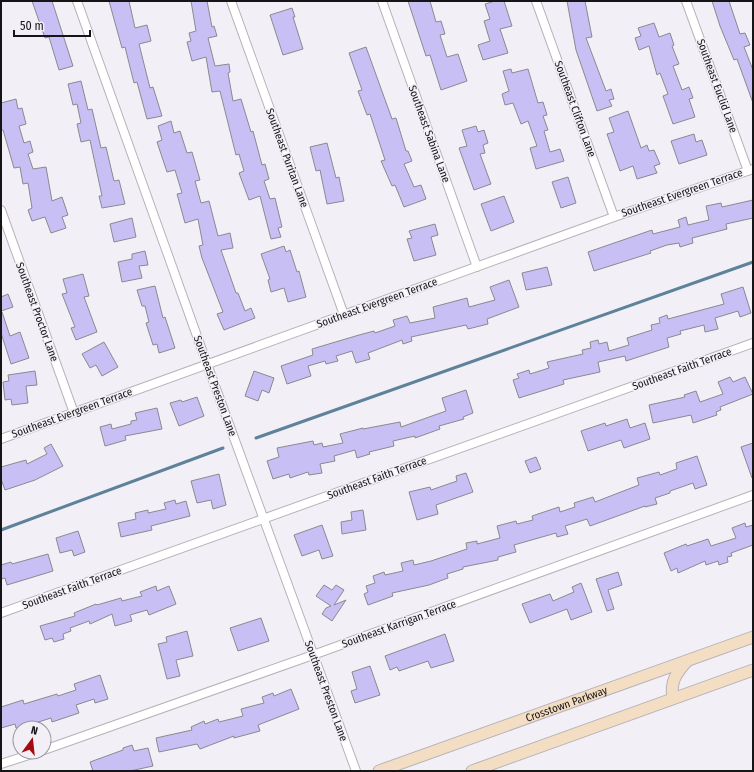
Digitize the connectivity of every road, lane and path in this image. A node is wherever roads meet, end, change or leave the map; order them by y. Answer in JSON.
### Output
{"nodes":[{"id":1,"x":77,"y":1,"type":"edge"},
{"id":2,"x":231,"y":1,"type":"edge"},
{"id":3,"x":382,"y":1,"type":"edge"},
{"id":4,"x":536,"y":1,"type":"edge"},
{"id":5,"x":686,"y":1,"type":"edge"},
{"id":6,"x":750,"y":170,"type":"edge"},
{"id":7,"x":1,"y":210,"type":"edge"},
{"id":8,"x":614,"y":217,"type":"junction"},
{"id":9,"x":477,"y":267,"type":"junction"},
{"id":10,"x":344,"y":316,"type":"junction"},
{"id":11,"x":753,"y":343,"type":"edge"},
{"id":12,"x":207,"y":364,"type":"junction"},
{"id":13,"x":74,"y":413,"type":"junction"},
{"id":14,"x":1,"y":439,"type":"edge"},
{"id":15,"x":753,"y":495,"type":"edge"},
{"id":16,"x":264,"y":519,"type":"junction"},
{"id":17,"x":1,"y":613,"type":"edge"},
{"id":18,"x":753,"y":637,"type":"edge"},
{"id":19,"x":313,"y":655,"type":"junction"},
{"id":20,"x":689,"y":660,"type":"junction"},
{"id":21,"x":753,"y":670,"type":"edge"},
{"id":22,"x":674,"y":698,"type":"junction"},
{"id":23,"x":52,"y":747,"type":"edge"},
{"id":24,"x":13,"y":760,"type":"edge"},
{"id":25,"x":1,"y":764,"type":"edge"},
{"id":26,"x":356,"y":771,"type":"edge"},
{"id":27,"x":379,"y":771,"type":"edge"},
{"id":28,"x":472,"y":771,"type":"edge"}],
"edges":[{"from":1,"to":12,"type":"street","name":"Southeast Preston Lane"},
{"from":2,"to":10,"type":"street","name":"Southeast Puritan Lane"},
{"from":3,"to":9,"type":"street","name":"Southeast Sabina Lane"},
{"from":4,"to":8,"type":"street","name":"Southeast Clifton Lane"},
{"from":5,"to":6,"type":"street","name":"Southeast Euclid Lane"},
{"from":6,"to":8,"type":"street","name":"Southeast Evergreen Terrace"},
{"from":7,"to":13,"type":"street","name":"Southeast Proctor Lane"},
{"from":8,"to":9,"type":"street","name":"Southeast Evergreen Terrace"},
{"from":9,"to":10,"type":"street","name":"Southeast Evergreen Terrace"},
{"from":10,"to":12,"type":"street","name":"Southeast Evergreen Terrace"},
{"from":11,"to":16,"type":"street","name":"Southeast Faith Terrace"},
{"from":12,"to":13,"type":"street","name":"Southeast Evergreen Terrace"},
{"from":12,"to":16,"type":"street","name":"Southeast Preston Lane"},
{"from":13,"to":14,"type":"street","name":"Southeast Evergreen Terrace"},
{"from":15,"to":19,"type":"street","name":"Southeast Karrigan Terrace"},
{"from":16,"to":17,"type":"street","name":"Southeast Faith Terrace"},
{"from":16,"to":19,"type":"street","name":"Southeast Preston Lane"},
{"from":18,"to":20,"type":"main road","name":"Crosstown Parkway"},
{"from":19,"to":23,"type":"street","name":"Southeast Karrigan Terrace"},
{"from":19,"to":26,"type":"street","name":"Southeast Preston Lane"},
{"from":20,"to":22,"type":"main road"},
{"from":20,"to":27,"type":"main road","name":"Crosstown Parkway"},
{"from":21,"to":22,"type":"main road"},
{"from":22,"to":28,"type":"main road"},
{"from":24,"to":25,"type":"street"}]}
